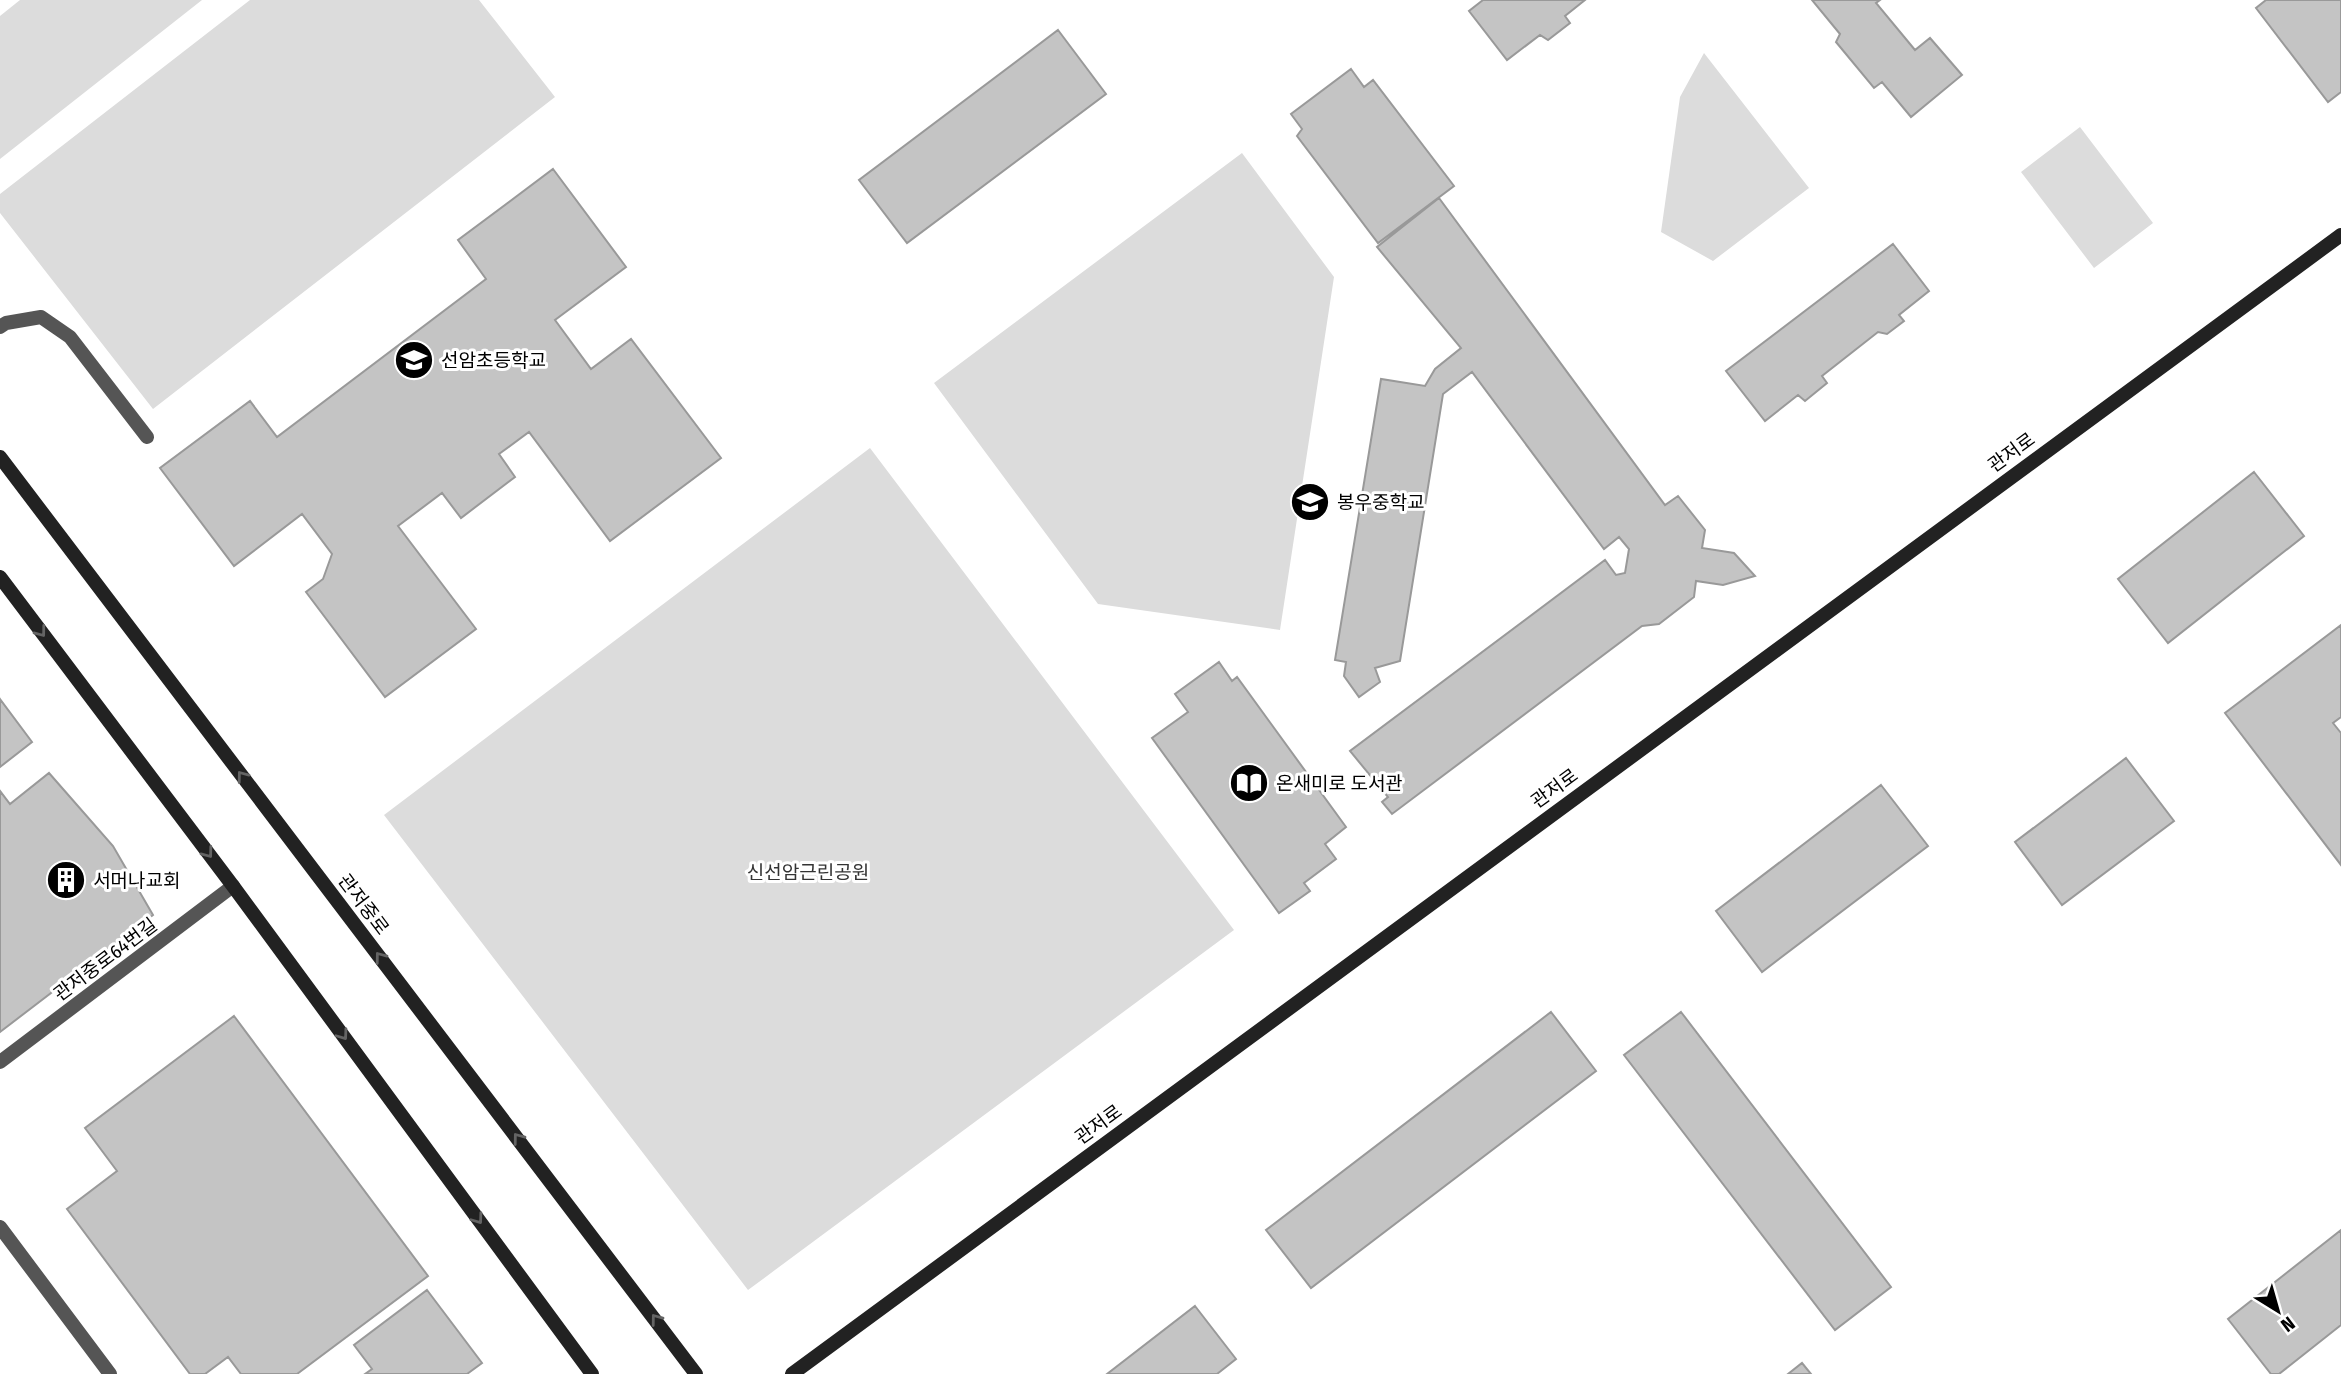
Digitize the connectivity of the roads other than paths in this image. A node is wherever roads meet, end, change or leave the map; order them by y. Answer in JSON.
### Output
{"nodes":[{"id":1,"x":2341,"y":235,"type":"edge"},
{"id":2,"x":0,"y":327,"type":"edge"},
{"id":3,"x":147,"y":437,"type":"dead end"},
{"id":4,"x":0,"y":457,"type":"edge"},
{"id":5,"x":0,"y":578,"type":"edge"},
{"id":6,"x":233,"y":886,"type":"junction"},
{"id":7,"x":0,"y":1062,"type":"edge"},
{"id":8,"x":0,"y":1227,"type":"edge"},
{"id":9,"x":110,"y":1374,"type":"edge"},
{"id":10,"x":592,"y":1374,"type":"edge"},
{"id":11,"x":696,"y":1374,"type":"edge"},
{"id":12,"x":792,"y":1374,"type":"edge"}],
"edges":[{"from":1,"to":12,"type":"street","name":"관저로"},
{"from":2,"to":3,"type":"street"},
{"from":11,"to":4,"type":"street","name":"관저중로","one_way":true},
{"from":5,"to":6,"type":"street","one_way":true},
{"from":6,"to":7,"type":"street","name":"관저중로64번길"},
{"from":6,"to":10,"type":"street","one_way":true},
{"from":8,"to":9,"type":"street"}]}
